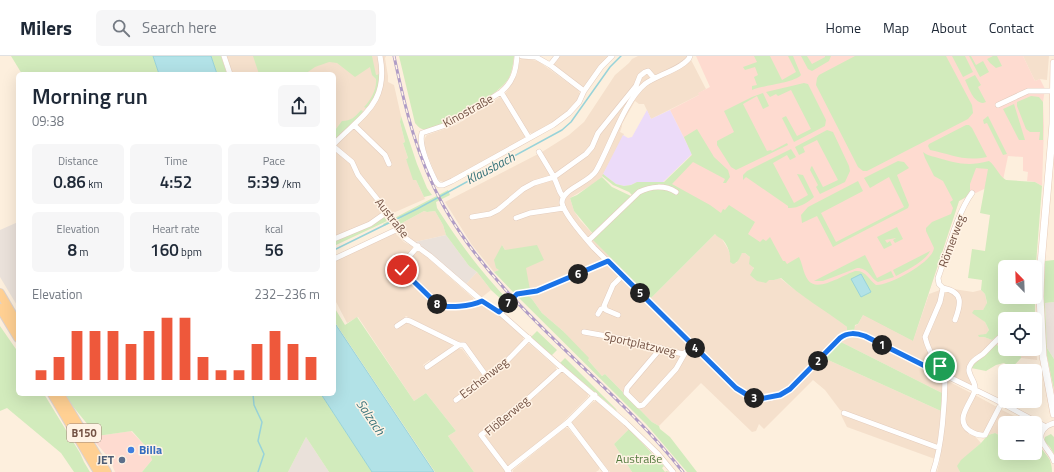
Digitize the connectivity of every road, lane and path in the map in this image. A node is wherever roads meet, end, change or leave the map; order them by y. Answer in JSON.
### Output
{"nodes":[{"id":1,"x":224,"y":56,"type":"edge"},
{"id":2,"x":380,"y":56,"type":"edge"},
{"id":3,"x":517,"y":56,"type":"edge"},
{"id":4,"x":522,"y":56,"type":"edge"},
{"id":5,"x":557,"y":56,"type":"edge"},
{"id":6,"x":612,"y":56,"type":"edge"},
{"id":7,"x":690,"y":56,"type":"edge"},
{"id":8,"x":1054,"y":63,"type":"edge"},
{"id":9,"x":550,"y":65,"type":"junction"},
{"id":10,"x":229,"y":72,"type":"edge"},
{"id":11,"x":654,"y":78,"type":"junction"},
{"id":12,"x":584,"y":91,"type":"junction"},
{"id":13,"x":1053,"y":91,"type":"junction"},
{"id":14,"x":501,"y":92,"type":"junction"},
{"id":15,"x":998,"y":105,"type":"dead end"},
{"id":16,"x":354,"y":125,"type":"junction"},
{"id":17,"x":529,"y":138,"type":"junction"},
{"id":18,"x":336,"y":142,"type":"edge"},
{"id":19,"x":336,"y":149,"type":"edge"},
{"id":20,"x":540,"y":152,"type":"dead end"},
{"id":21,"x":389,"y":164,"type":"dead end"},
{"id":22,"x":554,"y":177,"type":"junction"},
{"id":23,"x":676,"y":192,"type":"dead end"},
{"id":24,"x":972,"y":193,"type":"dead end"},
{"id":25,"x":563,"y":197,"type":"junction"},
{"id":26,"x":564,"y":208,"type":"junction"},
{"id":27,"x":388,"y":213,"type":"junction"},
{"id":28,"x":472,"y":217,"type":"dead end"},
{"id":29,"x":516,"y":218,"type":"dead end"},
{"id":30,"x":397,"y":228,"type":"junction"},
{"id":31,"x":336,"y":238,"type":"edge"},
{"id":32,"x":588,"y":241,"type":"junction"},
{"id":33,"x":418,"y":246,"type":"junction"},
{"id":34,"x":336,"y":258,"type":"edge"},
{"id":35,"x":608,"y":261,"type":"junction"},
{"id":36,"x":622,"y":276,"type":"junction"},
{"id":37,"x":943,"y":288,"type":"junction"},
{"id":38,"x":0,"y":293,"type":"edge"},
{"id":39,"x":482,"y":301,"type":"junction"},
{"id":40,"x":0,"y":308,"type":"edge"},
{"id":41,"x":604,"y":308,"type":"junction"},
{"id":42,"x":499,"y":312,"type":"junction"},
{"id":43,"x":598,"y":314,"type":"dead end"},
{"id":44,"x":618,"y":315,"type":"dead end"},
{"id":45,"x":955,"y":320,"type":"dead end"},
{"id":46,"x":16,"y":321,"type":"edge"},
{"id":47,"x":397,"y":326,"type":"dead end"},
{"id":48,"x":584,"y":332,"type":"dead end"},
{"id":49,"x":16,"y":335,"type":"edge"},
{"id":50,"x":529,"y":338,"type":"junction"},
{"id":51,"x":998,"y":339,"type":"edge"},
{"id":52,"x":459,"y":345,"type":"junction"},
{"id":53,"x":694,"y":346,"type":"junction"},
{"id":54,"x":661,"y":348,"type":"junction"},
{"id":55,"x":685,"y":353,"type":"junction"},
{"id":56,"x":428,"y":367,"type":"dead end"},
{"id":57,"x":562,"y":368,"type":"junction"},
{"id":58,"x":944,"y":376,"type":"junction"},
{"id":59,"x":487,"y":377,"type":"junction"},
{"id":60,"x":975,"y":390,"type":"junction"},
{"id":61,"x":595,"y":395,"type":"junction"},
{"id":62,"x":53,"y":396,"type":"edge"},
{"id":63,"x":61,"y":396,"type":"edge"},
{"id":64,"x":456,"y":400,"type":"dead end"},
{"id":65,"x":998,"y":402,"type":"edge"},
{"id":66,"x":999,"y":408,"type":"edge"},
{"id":67,"x":1009,"y":408,"type":"edge"},
{"id":68,"x":844,"y":413,"type":"dead end"},
{"id":69,"x":1054,"y":414,"type":"edge"},
{"id":70,"x":568,"y":422,"type":"junction"},
{"id":71,"x":1054,"y":423,"type":"edge"},
{"id":72,"x":1046,"y":427,"type":"junction"},
{"id":73,"x":939,"y":448,"type":"junction"},
{"id":74,"x":1054,"y":461,"type":"edge"},
{"id":75,"x":508,"y":471,"type":"edge"},
{"id":76,"x":603,"y":471,"type":"edge"},
{"id":77,"x":98,"y":472,"type":"edge"},
{"id":78,"x":107,"y":472,"type":"edge"},
{"id":79,"x":673,"y":472,"type":"edge"},
{"id":80,"x":933,"y":472,"type":"edge"}],
"edges":[{"from":1,"to":10,"type":"street"},
{"from":2,"to":16,"type":"street"},
{"from":3,"to":14,"type":"street","name":"Kinostraße"},
{"from":4,"to":9,"type":"street"},
{"from":5,"to":9,"type":"street"},
{"from":6,"to":12,"type":"street"},
{"from":7,"to":11,"type":"street"},
{"from":8,"to":13,"type":"main road"},
{"from":9,"to":12,"type":"street"},
{"from":11,"to":22,"type":"street"},
{"from":11,"to":25,"type":"street"},
{"from":12,"to":17,"type":"street"},
{"from":13,"to":15,"type":"street"},
{"from":13,"to":69,"type":"main road"},
{"from":14,"to":17,"type":"street"},
{"from":14,"to":17,"type":"street","name":"Kinostraße"},
{"from":16,"to":18,"type":"street"},
{"from":16,"to":21,"type":"street"},
{"from":19,"to":27,"type":"street","name":"Austraße"},
{"from":20,"to":22,"type":"street"},
{"from":22,"to":25,"type":"street"},
{"from":22,"to":28,"type":"street"},
{"from":23,"to":32,"type":"street"},
{"from":24,"to":37,"type":"street","name":"Römerweg"},
{"from":25,"to":26,"type":"street"},
{"from":26,"to":29,"type":"street"},
{"from":26,"to":32,"type":"street"},
{"from":27,"to":30,"type":"street","name":"Austraße"},
{"from":27,"to":31,"type":"street"},
{"from":30,"to":33,"type":"street","name":"Austraße"},
{"from":30,"to":34,"type":"street"},
{"from":32,"to":35,"type":"street"},
{"from":33,"to":39,"type":"street","name":"Austraße"},
{"from":33,"to":39,"type":"street"},
{"from":35,"to":36,"type":"street"},
{"from":35,"to":42,"type":"street"},
{"from":36,"to":41,"type":"street","name":"Sportplatzweg"},
{"from":36,"to":53,"type":"street"},
{"from":37,"to":45,"type":"street"},
{"from":37,"to":58,"type":"street","name":"Römerweg"},
{"from":38,"to":46,"type":"main road"},
{"from":39,"to":42,"type":"street","name":"Austraße"},
{"from":40,"to":49,"type":"main road"},
{"from":41,"to":43,"type":"street","name":"Sportplatzweg"},
{"from":41,"to":44,"type":"street","name":"Sportplatzweg"},
{"from":42,"to":50,"type":"street","name":"Austraße"},
{"from":47,"to":52,"type":"street"},
{"from":48,"to":54,"type":"street","name":"Sportplatzweg"},
{"from":50,"to":57,"type":"street","name":"Austraße"},
{"from":50,"to":59,"type":"street","name":"Eschenweg"},
{"from":51,"to":60,"type":"street"},
{"from":52,"to":56,"type":"street"},
{"from":52,"to":59,"type":"street"},
{"from":53,"to":55,"type":"street","name":"Sportplatzweg"},
{"from":53,"to":58,"type":"street"},
{"from":54,"to":55,"type":"street","name":"Sportplatzweg"},
{"from":54,"to":55,"type":"street"},
{"from":57,"to":61,"type":"street","name":"Austraße"},
{"from":57,"to":75,"type":"street","name":"Flößerweg"},
{"from":58,"to":60,"type":"street"},
{"from":58,"to":73,"type":"street"},
{"from":59,"to":64,"type":"street","name":"Eschenweg"},
{"from":60,"to":65,"type":"street"},
{"from":60,"to":66,"type":"street"},
{"from":61,"to":70,"type":"street"},
{"from":61,"to":79,"type":"street","name":"Austraße"},
{"from":62,"to":77,"type":"main road","number":"B150"},
{"from":63,"to":78,"type":"main road","number":"B150"},
{"from":67,"to":72,"type":"street"},
{"from":68,"to":73,"type":"street"},
{"from":70,"to":75,"type":"street"},
{"from":70,"to":76,"type":"street"},
{"from":71,"to":72,"type":"street"},
{"from":72,"to":74,"type":"street"},
{"from":73,"to":80,"type":"street"}]}
